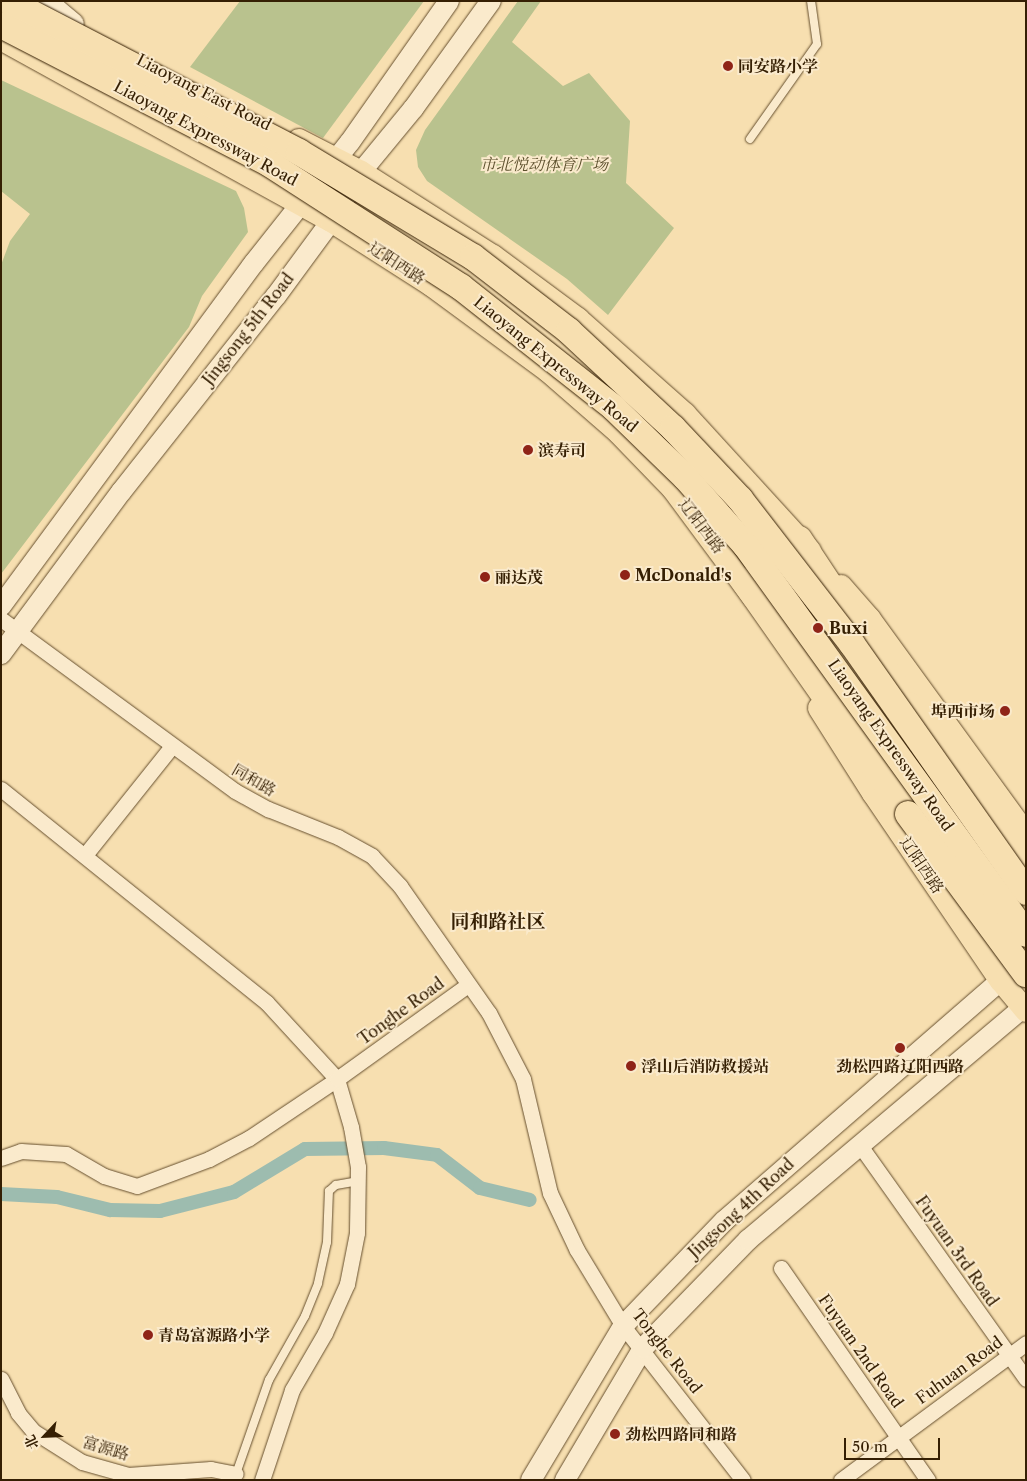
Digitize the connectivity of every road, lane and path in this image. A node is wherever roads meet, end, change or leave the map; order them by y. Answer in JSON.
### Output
{"nodes":[{"id":1,"x":8,"y":1,"type":"edge"},
{"id":2,"x":20,"y":1,"type":"edge"},
{"id":3,"x":36,"y":1,"type":"edge"},
{"id":4,"x":47,"y":1,"type":"edge"},
{"id":5,"x":449,"y":1,"type":"edge"},
{"id":6,"x":492,"y":1,"type":"edge"},
{"id":7,"x":810,"y":1,"type":"edge"},
{"id":8,"x":74,"y":24,"type":"junction"},
{"id":9,"x":1,"y":25,"type":"edge"},
{"id":10,"x":1,"y":39,"type":"edge"},
{"id":11,"x":750,"y":139,"type":"dead end"},
{"id":12,"x":335,"y":158,"type":"junction"},
{"id":13,"x":361,"y":172,"type":"junction"},
{"id":14,"x":300,"y":203,"type":"junction"},
{"id":15,"x":331,"y":221,"type":"junction"},
{"id":16,"x":800,"y":539,"type":"junction"},
{"id":17,"x":744,"y":581,"type":"junction"},
{"id":18,"x":1,"y":606,"type":"edge"},
{"id":19,"x":1,"y":618,"type":"edge"},
{"id":20,"x":19,"y":630,"type":"junction"},
{"id":21,"x":1,"y":654,"type":"edge"},
{"id":22,"x":172,"y":746,"type":"junction"},
{"id":23,"x":1,"y":789,"type":"edge"},
{"id":24,"x":1026,"y":834,"type":"edge"},
{"id":25,"x":85,"y":855,"type":"junction"},
{"id":26,"x":1026,"y":864,"type":"edge"},
{"id":27,"x":1026,"y":892,"type":"edge"},
{"id":28,"x":1026,"y":934,"type":"edge"},
{"id":29,"x":1026,"y":958,"type":"edge"},
{"id":30,"x":1014,"y":978,"type":"edge"},
{"id":31,"x":468,"y":985,"type":"junction"},
{"id":32,"x":1025,"y":1007,"type":"edge"},
{"id":33,"x":337,"y":1079,"type":"junction"},
{"id":34,"x":859,"y":1144,"type":"junction"},
{"id":35,"x":1,"y":1158,"type":"edge"},
{"id":36,"x":358,"y":1174,"type":"junction"},
{"id":37,"x":781,"y":1268,"type":"dead end"},
{"id":38,"x":624,"y":1326,"type":"junction"},
{"id":39,"x":1026,"y":1343,"type":"edge"},
{"id":40,"x":643,"y":1348,"type":"junction"},
{"id":41,"x":1009,"y":1355,"type":"junction"},
{"id":42,"x":1,"y":1378,"type":"edge"},
{"id":43,"x":1026,"y":1378,"type":"edge"},
{"id":44,"x":898,"y":1436,"type":"junction"},
{"id":45,"x":236,"y":1474,"type":"joint"},
{"id":46,"x":267,"y":1477,"type":"edge"},
{"id":47,"x":531,"y":1480,"type":"edge"},
{"id":48,"x":565,"y":1480,"type":"edge"},
{"id":49,"x":744,"y":1480,"type":"edge"},
{"id":50,"x":841,"y":1480,"type":"edge"},
{"id":51,"x":928,"y":1480,"type":"edge"}],
"edges":[{"from":1,"to":27,"type":"highway","name":"Liaoyang Expressway Road","bridge":true},
{"from":2,"to":8,"type":"main road","name":"Liaoyang East Road"},
{"from":3,"to":8,"type":"highway"},
{"from":4,"to":8,"type":"main road","name":"Liaoyang East Road"},
{"from":5,"to":12,"type":"main road","name":"Jingsong 5th Road"},
{"from":6,"to":13,"type":"main road","name":"Jingsong 5th Road"},
{"from":7,"to":11,"type":"lane"},
{"from":8,"to":12,"type":"main road","name":"Liaoyang East Road"},
{"from":9,"to":28,"type":"highway","name":"Liaoyang Expressway Road","bridge":true},
{"from":10,"to":14,"type":"main road"},
{"from":12,"to":13,"type":"main road"},
{"from":12,"to":14,"type":"main road","name":"Jingsong 5th Road"},
{"from":13,"to":15,"type":"main road","name":"Jingsong 5th Road"},
{"from":13,"to":16,"type":"main road"},
{"from":14,"to":15,"type":"main road","name":"辽阳西路"},
{"from":14,"to":18,"type":"main road","name":"Jingsong 5th Road"},
{"from":15,"to":17,"type":"main road","name":"辽阳西路"},
{"from":15,"to":20,"type":"main road","name":"Jingsong 5th Road"},
{"from":16,"to":24,"type":"main road"},
{"from":16,"to":26,"type":"highway"},
{"from":17,"to":30,"type":"highway","bridge":true},
{"from":17,"to":30,"type":"main road","name":"辽阳西路"},
{"from":19,"to":20,"type":"street","name":"同和路"},
{"from":20,"to":21,"type":"main road","name":"Jingsong 5th Road"},
{"from":20,"to":22,"type":"street","name":"同和路"},
{"from":22,"to":25,"type":"street"},
{"from":22,"to":31,"type":"street","name":"同和路"},
{"from":23,"to":25,"type":"street"},
{"from":25,"to":33,"type":"street"},
{"from":29,"to":30,"type":"main road","name":"Jingsong 4th Road"},
{"from":30,"to":32,"type":"main road","name":"辽阳西路"},
{"from":30,"to":38,"type":"main road","name":"Jingsong 4th Road"},
{"from":31,"to":33,"type":"street","name":"Tonghe Road"},
{"from":31,"to":38,"type":"street","name":"Tonghe Road"},
{"from":32,"to":34,"type":"main road","name":"Jingsong 4th Road"},
{"from":33,"to":35,"type":"street","name":"Tonghe Road"},
{"from":33,"to":36,"type":"street"},
{"from":34,"to":40,"type":"main road","name":"Jingsong 4th Road"},
{"from":34,"to":41,"type":"street","name":"Fuyuan 3rd Road"},
{"from":36,"to":45,"type":"lane"},
{"from":36,"to":46,"type":"street"},
{"from":37,"to":44,"type":"street","name":"Fuyuan 2nd Road"},
{"from":38,"to":40,"type":"street","name":"Tonghe Road"},
{"from":38,"to":47,"type":"main road","name":"Jingsong 4th Road"},
{"from":39,"to":41,"type":"street","name":"Fuhuan Road"},
{"from":40,"to":48,"type":"main road","name":"Jingsong 4th Road"},
{"from":40,"to":49,"type":"street","name":"Tonghe Road"},
{"from":41,"to":43,"type":"street","name":"Fuyuan 3rd Road"},
{"from":41,"to":44,"type":"street","name":"Fuhuan Road"},
{"from":42,"to":45,"type":"street","name":"富源路"},
{"from":44,"to":50,"type":"street","name":"Fuhuan Road"},
{"from":44,"to":51,"type":"street","name":"Fuyuan 2nd Road"}]}
